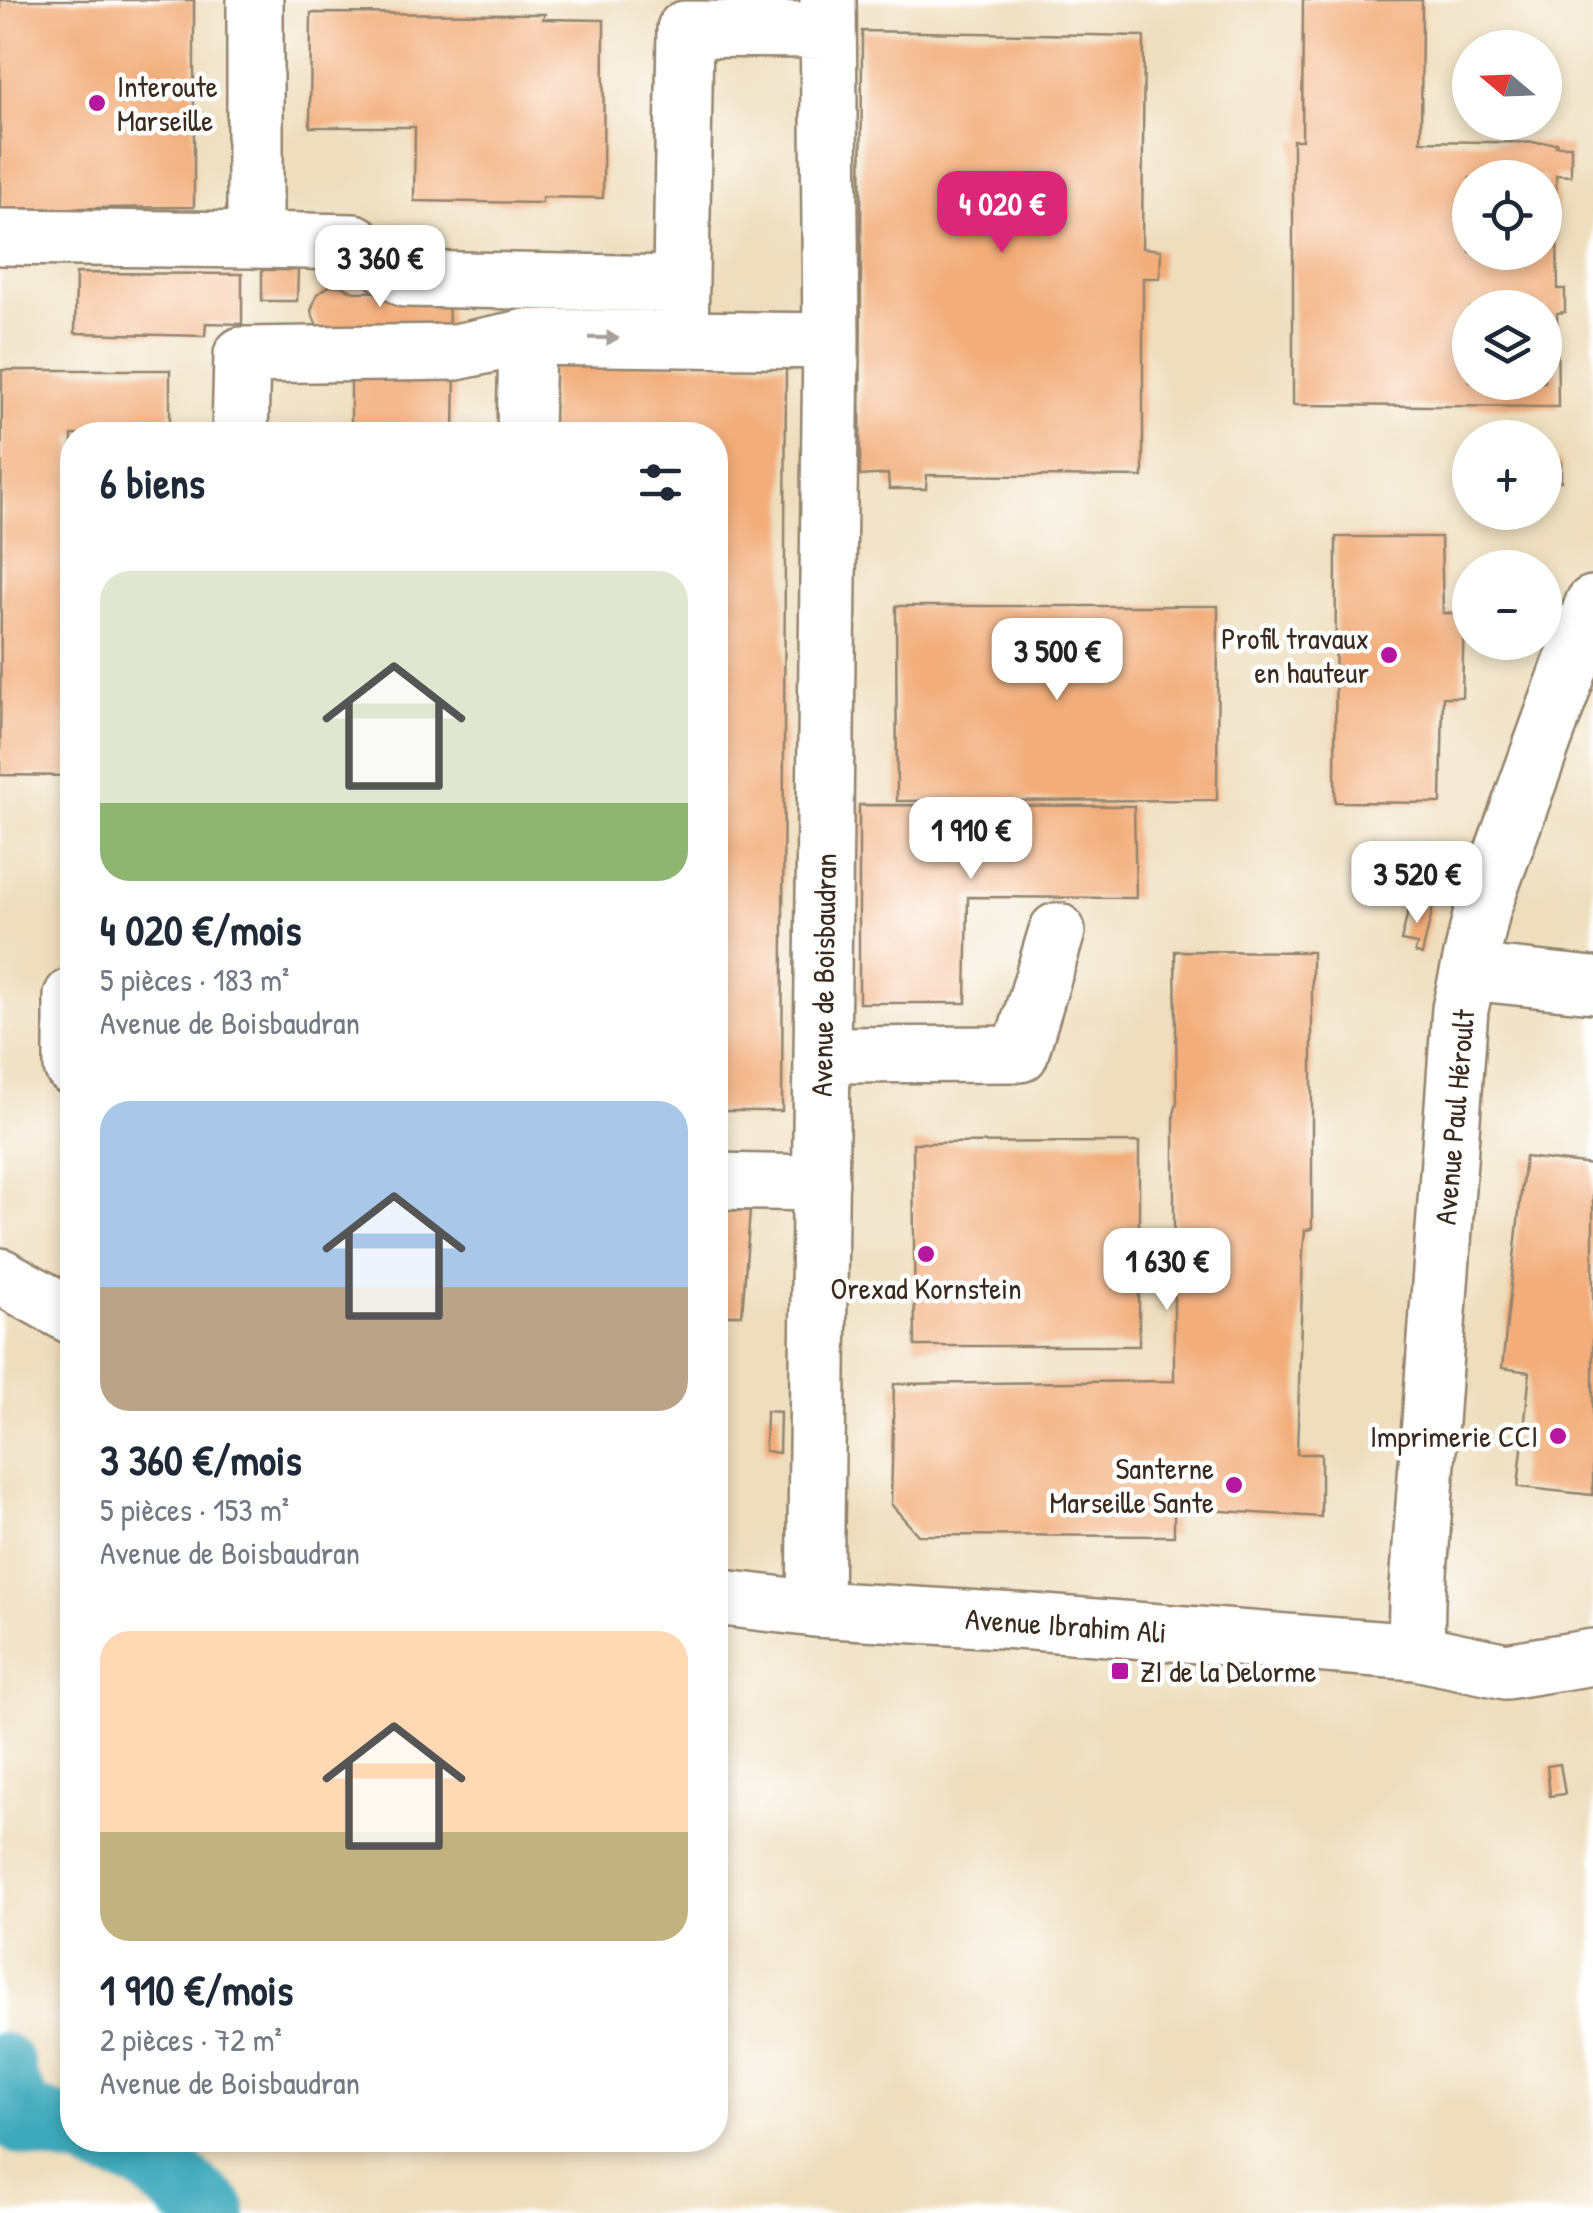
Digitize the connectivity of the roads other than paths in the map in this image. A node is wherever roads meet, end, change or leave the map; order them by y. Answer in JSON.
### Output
{"nodes":[{"id":1,"x":255,"y":0,"type":"edge"},
{"id":2,"x":715,"y":15,"type":"edge"},
{"id":3,"x":828,"y":15,"type":"edge"},
{"id":4,"x":0,"y":237,"type":"edge"},
{"id":5,"x":255,"y":240,"type":"junction"},
{"id":6,"x":681,"y":284,"type":"junction"},
{"id":7,"x":527,"y":337,"type":"junction"},
{"id":8,"x":680,"y":339,"type":"junction"},
{"id":9,"x":831,"y":341,"type":"junction"},
{"id":10,"x":240,"y":422,"type":"edge"},
{"id":11,"x":525,"y":422,"type":"edge"},
{"id":12,"x":1593,"y":604,"type":"edge"},
{"id":13,"x":1057,"y":932,"type":"dead end"},
{"id":14,"x":1469,"y":972,"type":"junction"},
{"id":15,"x":1593,"y":985,"type":"edge"},
{"id":16,"x":822,"y":1055,"type":"junction"},
{"id":17,"x":728,"y":1181,"type":"edge"},
{"id":18,"x":821,"y":1183,"type":"junction"},
{"id":19,"x":0,"y":1276,"type":"edge"},
{"id":20,"x":60,"y":1309,"type":"edge"},
{"id":21,"x":728,"y":1599,"type":"edge"},
{"id":22,"x":814,"y":1609,"type":"junction"},
{"id":23,"x":1593,"y":1619,"type":"edge"},
{"id":24,"x":1416,"y":1652,"type":"junction"},
{"id":25,"x":1593,"y":1657,"type":"edge"}],
"edges":[{"from":1,"to":5,"type":"street"},
{"from":2,"to":3,"type":"street","name":"Avenue de Boisbaudran"},
{"from":2,"to":6,"type":"street","name":"Avenue de Boisbaudran"},
{"from":3,"to":9,"type":"street","name":"Avenue de Boisbaudran"},
{"from":4,"to":5,"type":"street"},
{"from":5,"to":6,"type":"street"},
{"from":6,"to":8,"type":"street","name":"Avenue de Boisbaudran"},
{"from":7,"to":8,"type":"street","one_way":true},
{"from":7,"to":10,"type":"street"},
{"from":7,"to":11,"type":"street"},
{"from":8,"to":9,"type":"street"},
{"from":9,"to":16,"type":"street","name":"Avenue de Boisbaudran"},
{"from":12,"to":14,"type":"street","name":"Avenue Paul Héroult"},
{"from":13,"to":16,"type":"street"},
{"from":14,"to":15,"type":"street"},
{"from":14,"to":24,"type":"street","name":"Avenue Paul Héroult"},
{"from":16,"to":18,"type":"street","name":"Avenue de Boisbaudran"},
{"from":17,"to":18,"type":"street"},
{"from":18,"to":22,"type":"street","name":"Avenue de Boisbaudran"},
{"from":19,"to":20,"type":"street"},
{"from":21,"to":22,"type":"street","name":"Avenue Ibrahim Ali"},
{"from":22,"to":24,"type":"street","name":"Avenue Ibrahim Ali"},
{"from":23,"to":24,"type":"street","name":"Avenue Ibrahim Ali"},
{"from":24,"to":25,"type":"street","name":"Avenue Ibrahim Ali"}]}
